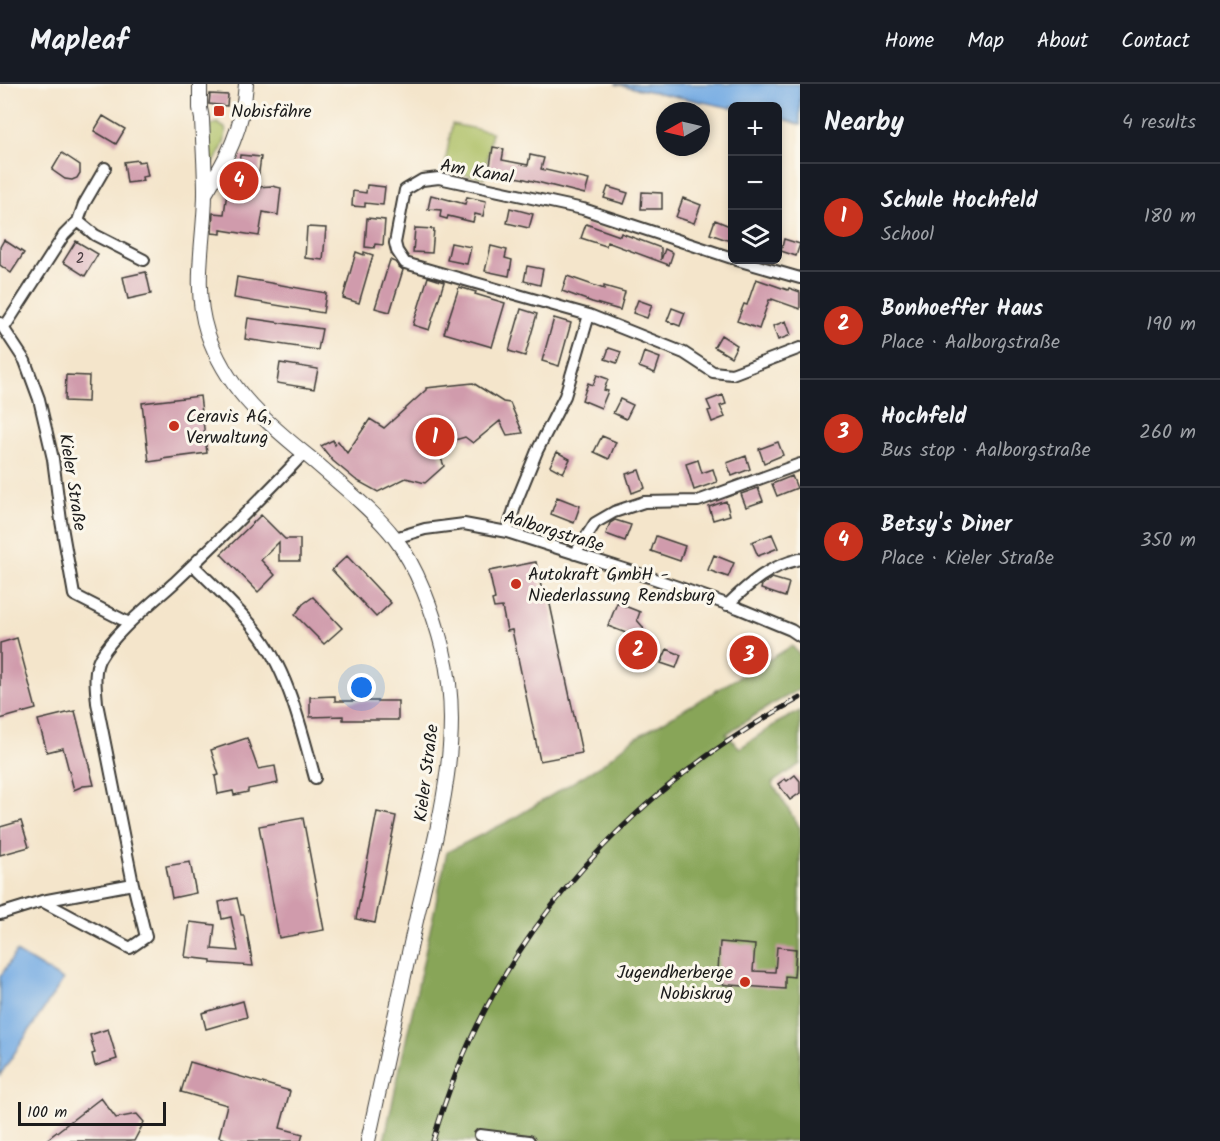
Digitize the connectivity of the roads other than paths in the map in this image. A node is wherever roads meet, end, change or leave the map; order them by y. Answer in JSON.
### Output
{"nodes":[{"id":1,"x":200,"y":85,"type":"edge"},
{"id":2,"x":245,"y":90,"type":"edge"},
{"id":3,"x":105,"y":168,"type":"dead end"},
{"id":4,"x":205,"y":194,"type":"junction"},
{"id":5,"x":78,"y":221,"type":"junction"},
{"id":6,"x":728,"y":257,"type":"edge"},
{"id":7,"x":144,"y":260,"type":"dead end"},
{"id":8,"x":751,"y":264,"type":"edge"},
{"id":9,"x":800,"y":278,"type":"edge"},
{"id":10,"x":589,"y":315,"type":"junction"},
{"id":11,"x":2,"y":326,"type":"edge"},
{"id":12,"x":800,"y":348,"type":"edge"},
{"id":13,"x":304,"y":453,"type":"junction"},
{"id":14,"x":800,"y":464,"type":"edge"},
{"id":15,"x":507,"y":532,"type":"junction"},
{"id":16,"x":395,"y":538,"type":"junction"},
{"id":17,"x":575,"y":554,"type":"junction"},
{"id":18,"x":800,"y":560,"type":"edge"},
{"id":19,"x":193,"y":565,"type":"junction"},
{"id":20,"x":727,"y":604,"type":"junction"},
{"id":21,"x":129,"y":623,"type":"junction"},
{"id":22,"x":800,"y":636,"type":"edge"},
{"id":23,"x":315,"y":778,"type":"dead end"},
{"id":24,"x":133,"y":884,"type":"junction"},
{"id":25,"x":42,"y":902,"type":"junction"},
{"id":26,"x":0,"y":914,"type":"edge"},
{"id":27,"x":480,"y":1135,"type":"dead end"},
{"id":28,"x":368,"y":1141,"type":"edge"},
{"id":29,"x":529,"y":1141,"type":"edge"}],
"edges":[{"from":1,"to":4,"type":"main road","name":"Kieler Straße"},
{"from":2,"to":4,"type":"main road","name":"Kieler Straße"},
{"from":3,"to":5,"type":"street"},
{"from":4,"to":13,"type":"main road","name":"Kieler Straße"},
{"from":5,"to":7,"type":"street"},
{"from":5,"to":11,"type":"street"},
{"from":6,"to":10,"type":"street","name":"Am Kanal"},
{"from":8,"to":9,"type":"street"},
{"from":10,"to":12,"type":"street","name":"Am Kanal"},
{"from":10,"to":15,"type":"street"},
{"from":11,"to":21,"type":"street","name":"Kieler Straße"},
{"from":13,"to":16,"type":"main road","name":"Kieler Straße"},
{"from":13,"to":19,"type":"street"},
{"from":14,"to":17,"type":"street"},
{"from":15,"to":16,"type":"street","name":"Aalborgstraße"},
{"from":15,"to":17,"type":"street","name":"Aalborgstraße"},
{"from":16,"to":28,"type":"main road","name":"Kieler Straße"},
{"from":17,"to":20,"type":"street","name":"Aalborgstraße"},
{"from":18,"to":20,"type":"street"},
{"from":19,"to":21,"type":"street"},
{"from":19,"to":23,"type":"street"},
{"from":20,"to":22,"type":"street","name":"Aalborgstraße"},
{"from":21,"to":24,"type":"street"},
{"from":24,"to":25,"type":"street"},
{"from":24,"to":25,"type":"street"},
{"from":25,"to":26,"type":"street"},
{"from":27,"to":29,"type":"street"}]}
